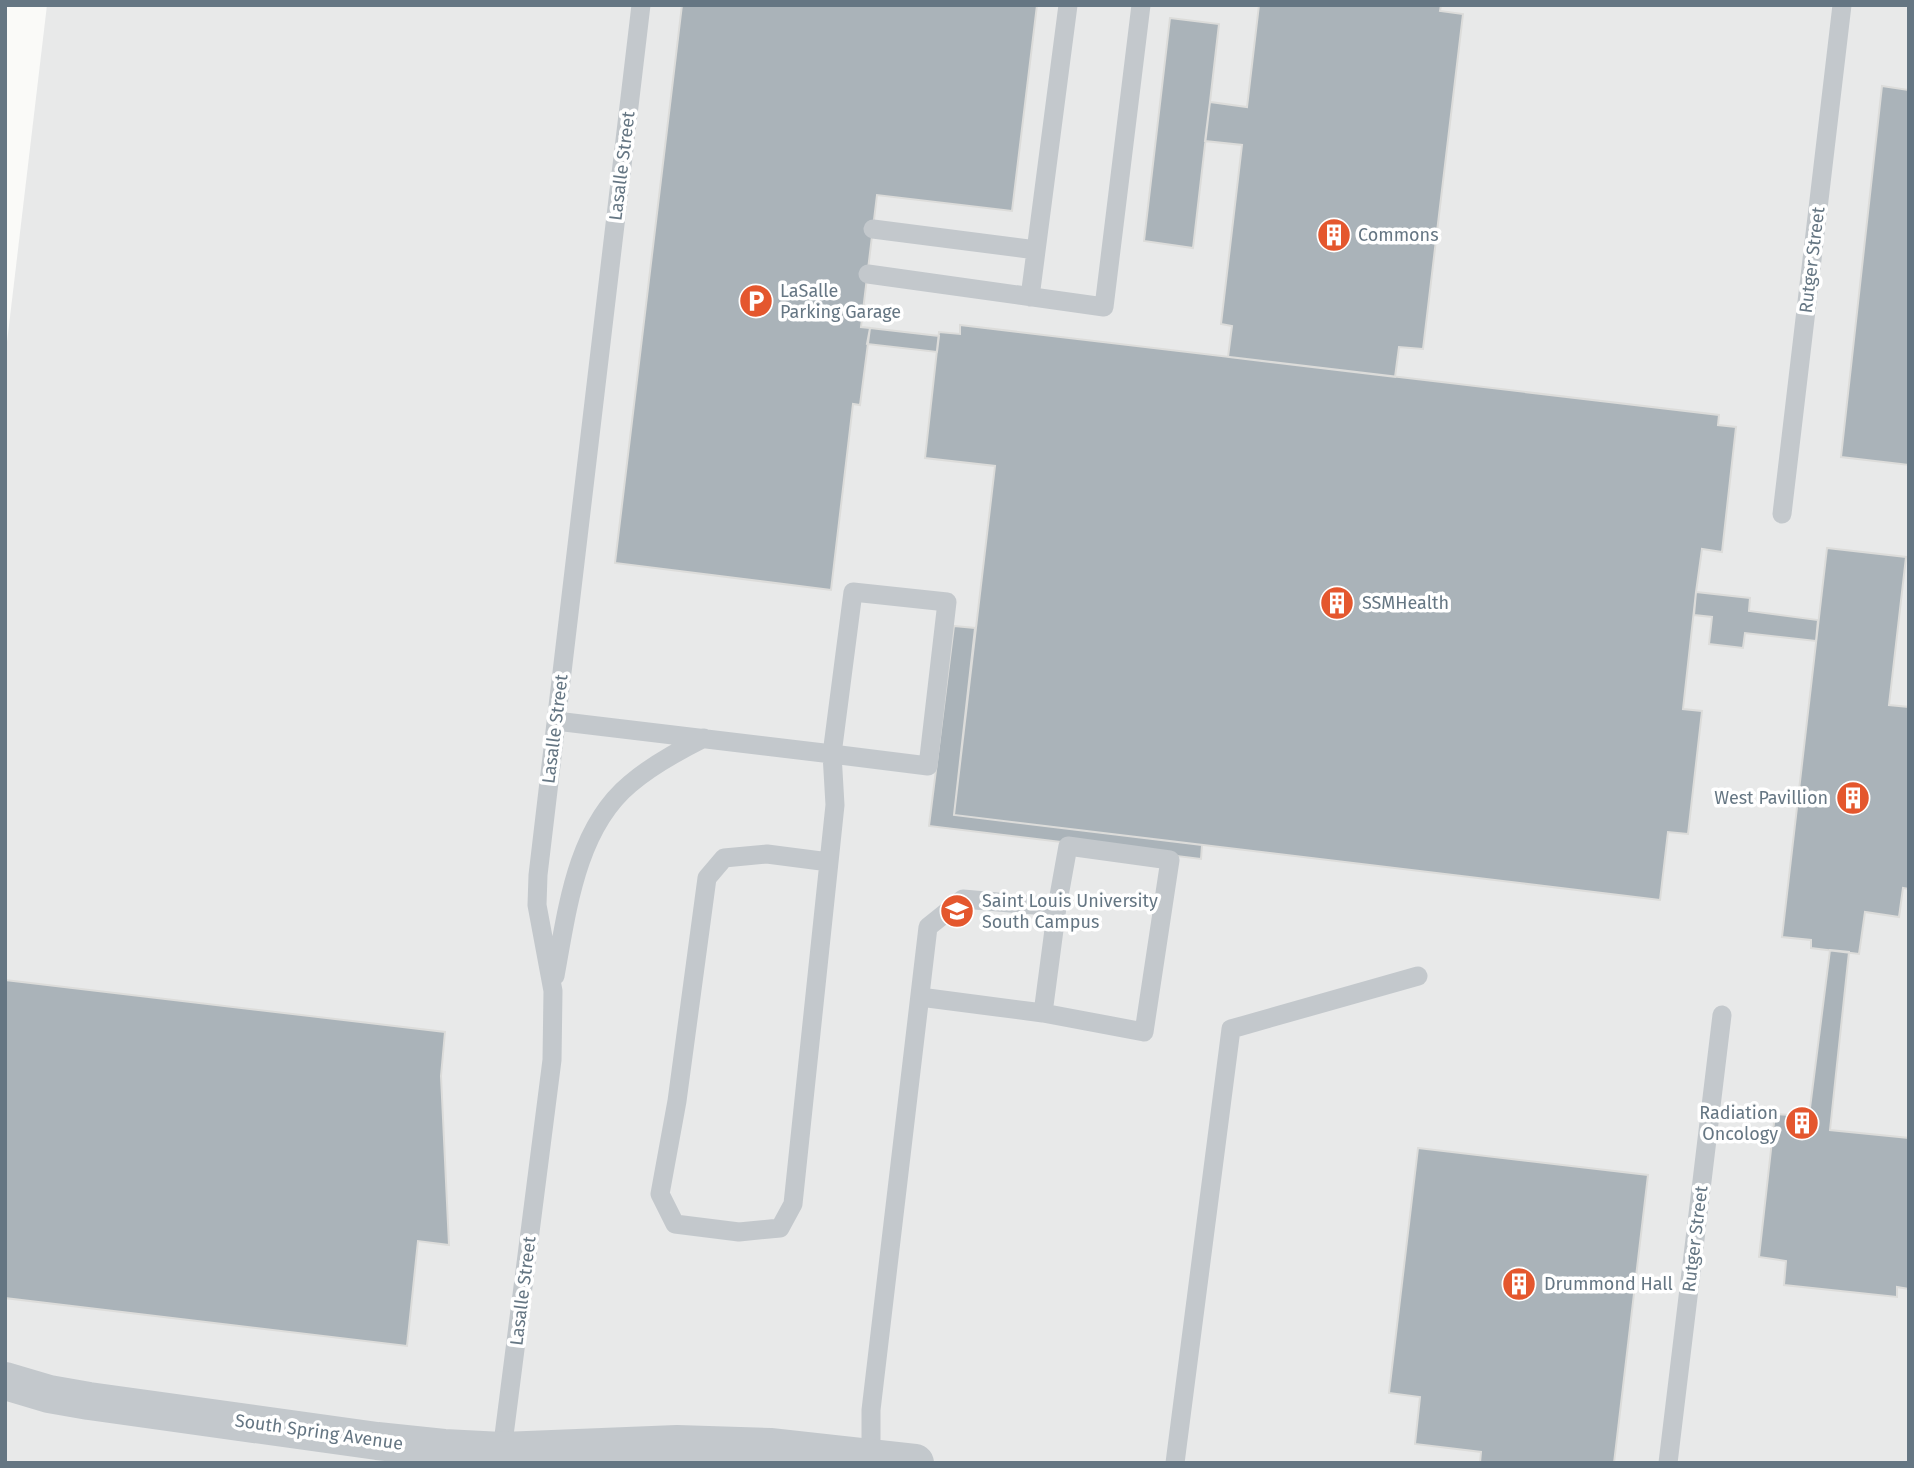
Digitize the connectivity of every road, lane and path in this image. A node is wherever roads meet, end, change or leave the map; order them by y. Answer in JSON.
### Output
{"nodes":[{"id":1,"x":641,"y":5,"type":"edge"},
{"id":2,"x":1069,"y":5,"type":"edge"},
{"id":3,"x":1140,"y":5,"type":"edge"},
{"id":4,"x":1842,"y":5,"type":"edge"},
{"id":5,"x":873,"y":229,"type":"dead end"},
{"id":6,"x":1036,"y":250,"type":"junction"},
{"id":7,"x":868,"y":274,"type":"dead end"},
{"id":8,"x":1030,"y":297,"type":"junction"},
{"id":9,"x":1782,"y":514,"type":"dead end"},
{"id":10,"x":556,"y":721,"type":"junction"},
{"id":11,"x":704,"y":738,"type":"junction"},
{"id":12,"x":832,"y":754,"type":"junction"},
{"id":13,"x":829,"y":862,"type":"junction"},
{"id":14,"x":1057,"y":907,"type":"junction"},
{"id":15,"x":1418,"y":976,"type":"dead end"},
{"id":16,"x":553,"y":991,"type":"junction"},
{"id":17,"x":920,"y":997,"type":"junction"},
{"id":18,"x":1043,"y":1013,"type":"junction"},
{"id":19,"x":1722,"y":1015,"type":"dead end"},
{"id":20,"x":10,"y":1379,"type":"edge"},
{"id":21,"x":502,"y":1451,"type":"junction"},
{"id":22,"x":871,"y":1458,"type":"junction"},
{"id":23,"x":915,"y":1463,"type":"edge"},
{"id":24,"x":1175,"y":1463,"type":"edge"},
{"id":25,"x":1668,"y":1463,"type":"edge"}],
"edges":[{"from":1,"to":10,"type":"lane","name":"Lasalle Street"},
{"from":2,"to":6,"type":"lane"},
{"from":3,"to":8,"type":"lane"},
{"from":4,"to":9,"type":"lane","name":"Rutger Street"},
{"from":5,"to":6,"type":"lane"},
{"from":6,"to":8,"type":"lane"},
{"from":7,"to":8,"type":"lane"},
{"from":10,"to":11,"type":"lane"},
{"from":10,"to":16,"type":"lane","name":"Lasalle Street"},
{"from":11,"to":12,"type":"lane"},
{"from":11,"to":16,"type":"lane"},
{"from":12,"to":12,"type":"lane"},
{"from":12,"to":13,"type":"lane"},
{"from":13,"to":13,"type":"lane"},
{"from":14,"to":17,"type":"lane"},
{"from":14,"to":18,"type":"lane"},
{"from":14,"to":18,"type":"lane"},
{"from":15,"to":24,"type":"lane"},
{"from":16,"to":21,"type":"lane","name":"Lasalle Street"},
{"from":17,"to":18,"type":"lane"},
{"from":17,"to":22,"type":"lane"},
{"from":19,"to":25,"type":"lane","name":"Rutger Street"},
{"from":20,"to":21,"type":"street","name":"South Spring Avenue"},
{"from":21,"to":22,"type":"street","name":"South Spring Avenue"},
{"from":22,"to":23,"type":"street","name":"South Spring Avenue"}]}
